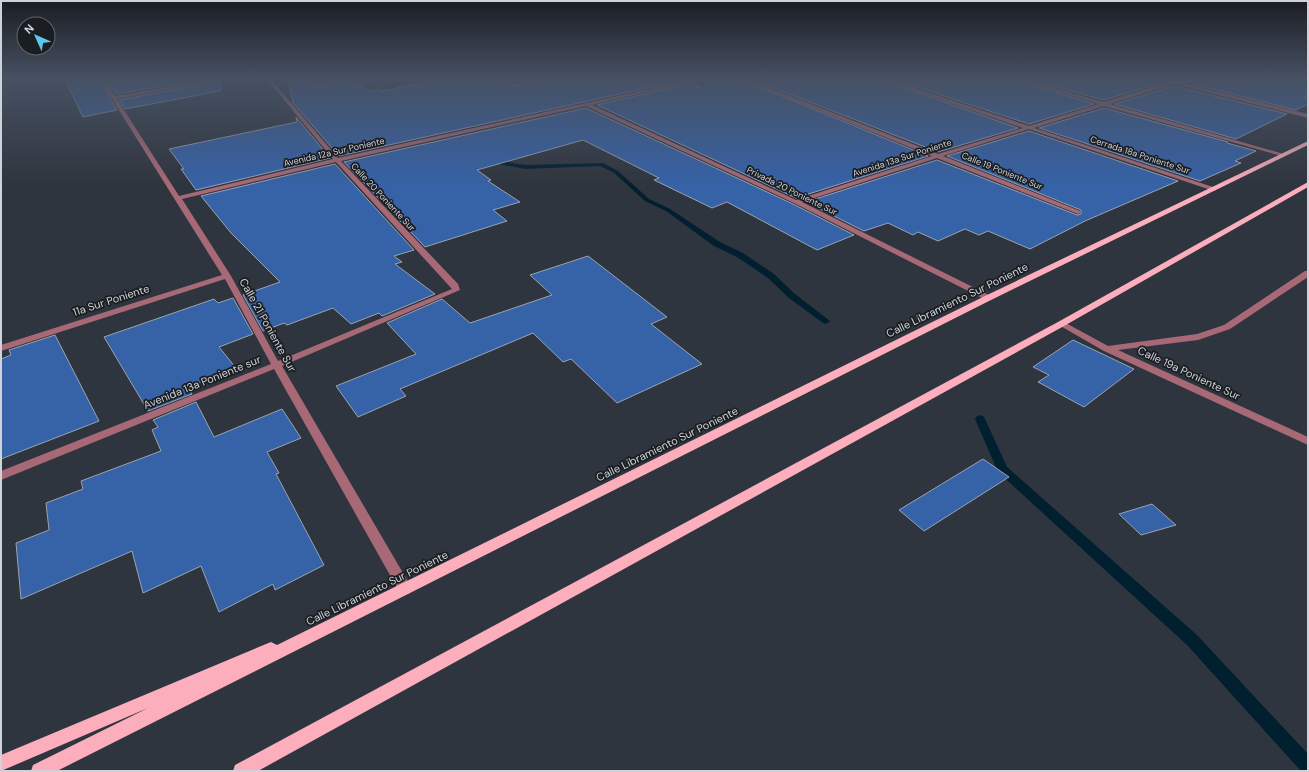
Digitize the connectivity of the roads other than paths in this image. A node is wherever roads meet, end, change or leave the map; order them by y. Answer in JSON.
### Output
{"nodes":[{"id":1,"x":123,"y":114,"type":"edge"},
{"id":2,"x":298,"y":114,"type":"edge"},
{"id":3,"x":541,"y":114,"type":"edge"},
{"id":4,"x":607,"y":114,"type":"edge"},
{"id":5,"x":831,"y":114,"type":"edge"},
{"id":6,"x":986,"y":114,"type":"edge"},
{"id":7,"x":1073,"y":114,"type":"edge"},
{"id":8,"x":1140,"y":114,"type":"edge"},
{"id":9,"x":1028,"y":128,"type":"junction"},
{"id":10,"x":1308,"y":143,"type":"edge"},
{"id":11,"x":1284,"y":155,"type":"junction"},
{"id":12,"x":938,"y":156,"type":"junction"},
{"id":13,"x":337,"y":160,"type":"junction"},
{"id":14,"x":1308,"y":184,"type":"edge"},
{"id":15,"x":1214,"y":189,"type":"junction"},
{"id":16,"x":179,"y":198,"type":"junction"},
{"id":17,"x":796,"y":202,"type":"junction"},
{"id":18,"x":1078,"y":212,"type":"dead end"},
{"id":19,"x":1308,"y":273,"type":"edge"},
{"id":20,"x":228,"y":276,"type":"junction"},
{"id":21,"x":456,"y":290,"type":"joint"},
{"id":22,"x":988,"y":298,"type":"junction"},
{"id":23,"x":1061,"y":324,"type":"junction"},
{"id":24,"x":1,"y":348,"type":"edge"},
{"id":25,"x":1107,"y":349,"type":"junction"},
{"id":26,"x":276,"y":365,"type":"junction"},
{"id":27,"x":1308,"y":441,"type":"edge"},
{"id":28,"x":1,"y":476,"type":"edge"},
{"id":29,"x":405,"y":589,"type":"junction"},
{"id":30,"x":364,"y":609,"type":"junction"},
{"id":31,"x":1,"y":763,"type":"edge"},
{"id":32,"x":39,"y":771,"type":"edge"},
{"id":33,"x":240,"y":771,"type":"edge"}],
"edges":[{"from":1,"to":16,"type":"street","name":"Calle 21 Poniente Sur"},
{"from":2,"to":13,"type":"street","name":"Calle 20 Poniente Sur"},
{"from":3,"to":13,"type":"street","name":"Avenida 12a Sur Poniente"},
{"from":4,"to":17,"type":"street","name":"Privada 20 Poniente Sur"},
{"from":5,"to":12,"type":"street","name":"Calle 19 Poniente Sur"},
{"from":6,"to":9,"type":"street","name":"Cerrada 18a Poniente Sur"},
{"from":7,"to":9,"type":"street","name":"Avenida 13a Sur Poniente"},
{"from":8,"to":11,"type":"street"},
{"from":9,"to":12,"type":"street","name":"Avenida 13a Sur Poniente"},
{"from":9,"to":15,"type":"street","name":"Cerrada 18a Poniente Sur"},
{"from":10,"to":11,"type":"main road","name":"Calle Libramiento Sur Poniente"},
{"from":11,"to":15,"type":"main road","name":"Calle Libramiento Sur Poniente"},
{"from":12,"to":17,"type":"street","name":"Avenida 13a Sur Poniente"},
{"from":12,"to":18,"type":"street","name":"Calle 19 Poniente Sur"},
{"from":13,"to":16,"type":"street","name":"Avenida 12a Sur Poniente"},
{"from":13,"to":21,"type":"street","name":"Calle 20 Poniente Sur"},
{"from":14,"to":23,"type":"main road"},
{"from":15,"to":22,"type":"main road","name":"Calle Libramiento Sur Poniente"},
{"from":16,"to":20,"type":"street","name":"Calle 21 Poniente Sur"},
{"from":17,"to":22,"type":"street","name":"Privada 20 Poniente Sur"},
{"from":19,"to":25,"type":"street"},
{"from":20,"to":24,"type":"street","name":"11a Sur Poniente"},
{"from":20,"to":26,"type":"street","name":"Calle 21 Poniente Sur"},
{"from":21,"to":26,"type":"street","name":"Avenida 13a Poniente sur"},
{"from":22,"to":29,"type":"main road","name":"Calle Libramiento Sur Poniente"},
{"from":23,"to":25,"type":"street","name":"Calle 19a Poniente Sur"},
{"from":23,"to":33,"type":"main road"},
{"from":25,"to":27,"type":"street","name":"Calle 19a Poniente Sur"},
{"from":26,"to":28,"type":"street","name":"Avenida 13a Poniente sur"},
{"from":26,"to":29,"type":"street","name":"Calle 21 Poniente Sur"},
{"from":29,"to":30,"type":"main road","name":"Calle Libramiento Sur Poniente"},
{"from":30,"to":31,"type":"main road"},
{"from":30,"to":32,"type":"main road","name":"Calle Libramiento Sur Poniente"}]}
